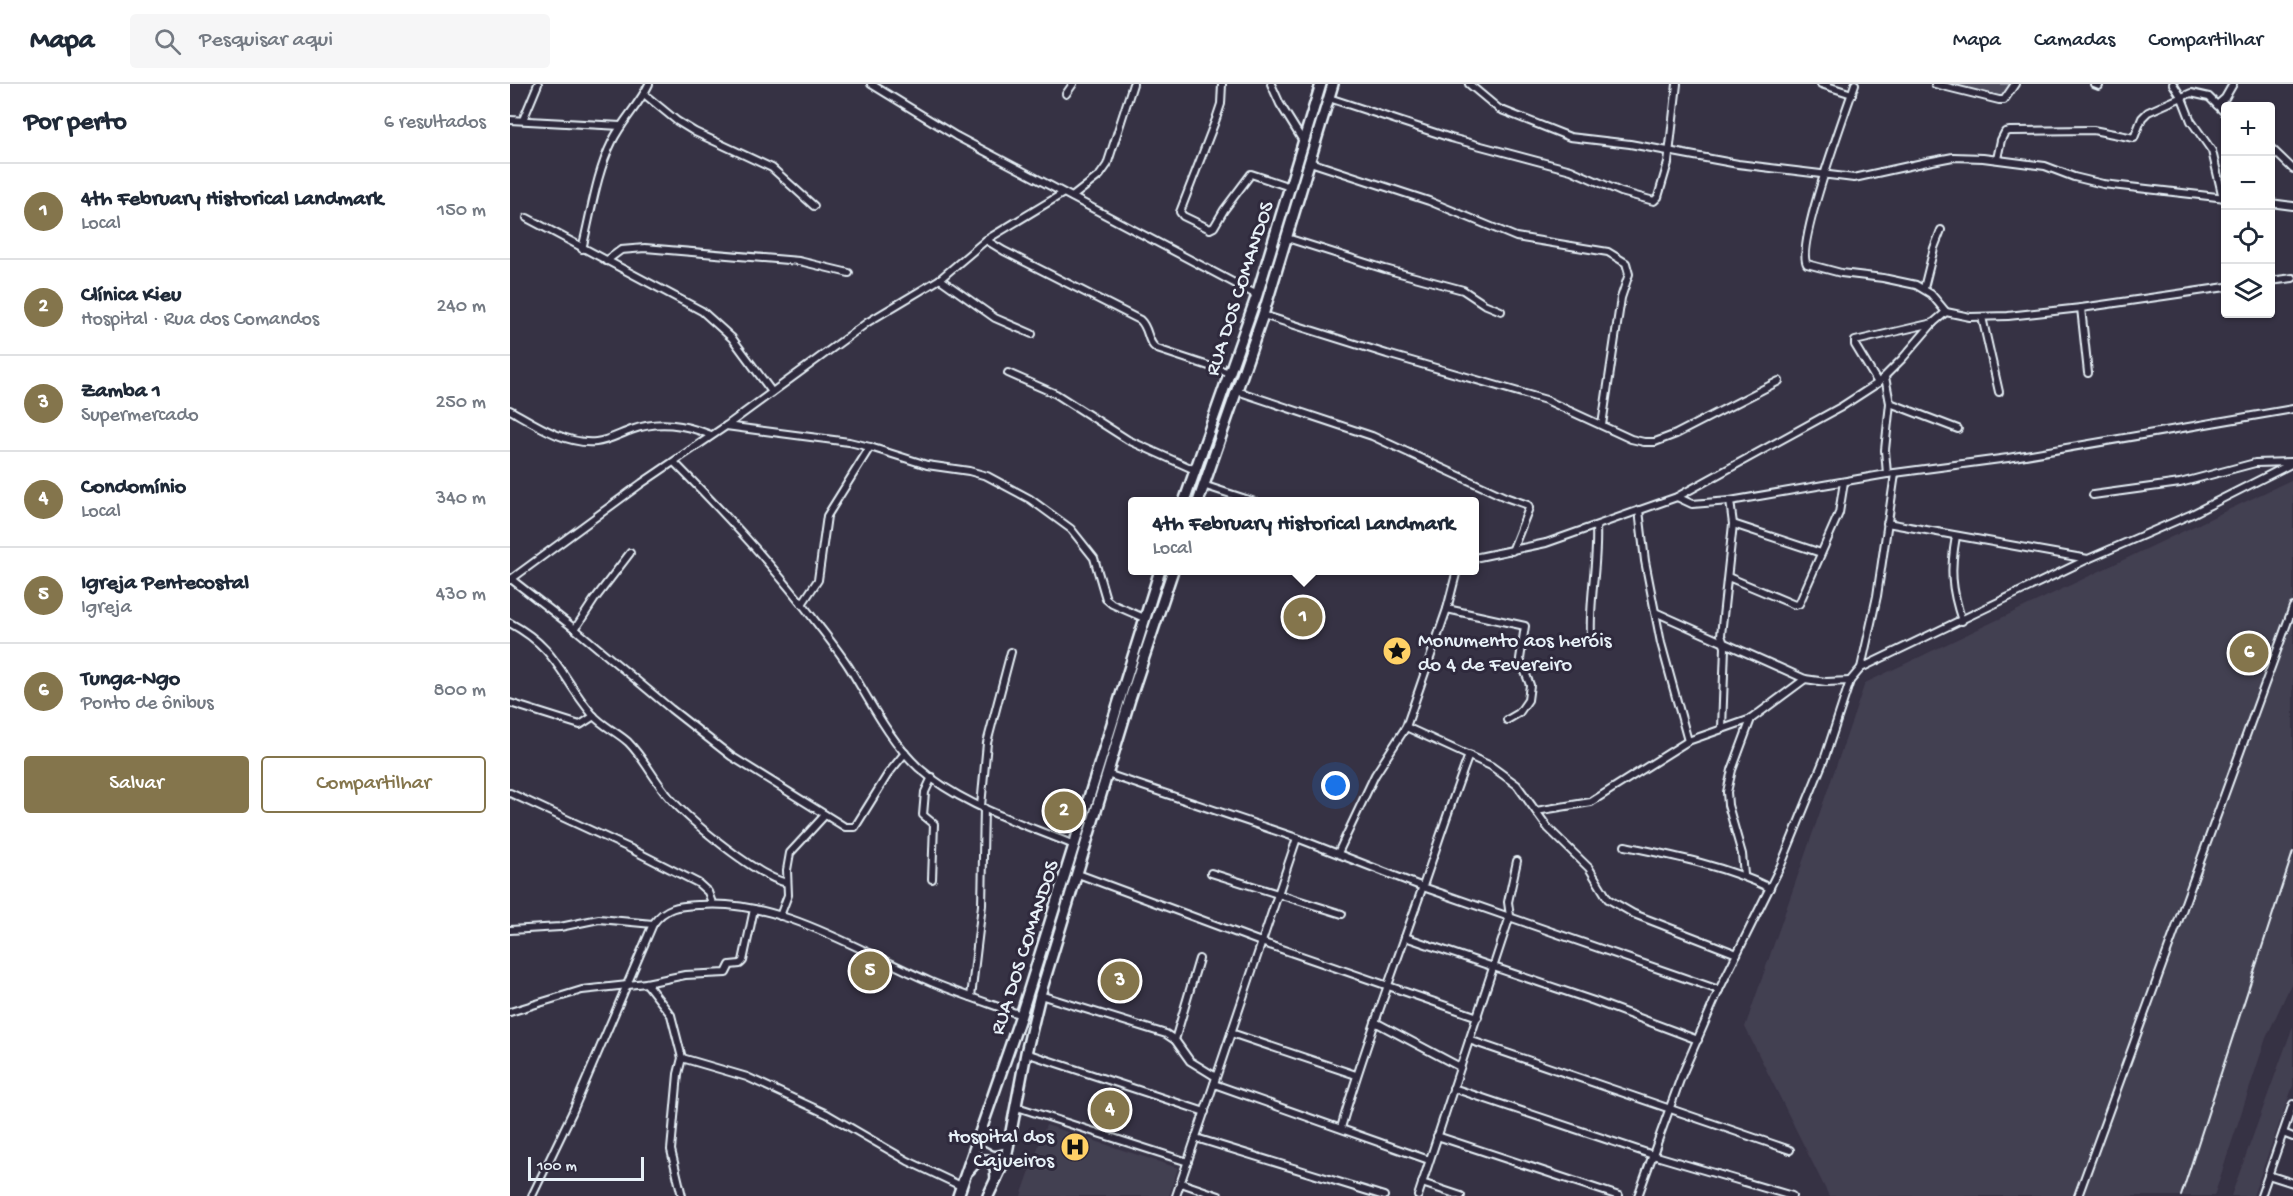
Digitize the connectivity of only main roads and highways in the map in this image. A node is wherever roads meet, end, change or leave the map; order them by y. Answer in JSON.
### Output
{"nodes":[{"id":1,"x":1321,"y":84,"type":"edge"},
{"id":2,"x":1333,"y":84,"type":"edge"},
{"id":3,"x":1186,"y":497,"type":"edge"},
{"id":4,"x":1199,"y":497,"type":"edge"},
{"id":5,"x":1158,"y":575,"type":"edge"},
{"id":6,"x":1171,"y":575,"type":"edge"},
{"id":7,"x":982,"y":1125,"type":"junction"},
{"id":8,"x":1013,"y":1132,"type":"junction"},
{"id":9,"x":965,"y":1175,"type":"junction"},
{"id":10,"x":994,"y":1187,"type":"junction"},
{"id":11,"x":960,"y":1191,"type":"edge"},
{"id":12,"x":988,"y":1196,"type":"edge"}],
"edges":[{"from":1,"to":3,"type":"main road","name":"RUA DOS COMANDOS"},
{"from":2,"to":4,"type":"main road","name":"RUA DOS COMANDOS"},
{"from":5,"to":7,"type":"main road","name":"RUA DOS COMANDOS"},
{"from":6,"to":8,"type":"main road","name":"RUA DOS COMANDOS"},
{"from":7,"to":8,"type":"main road"},
{"from":7,"to":9,"type":"main road","name":"RUA DOS COMANDOS"},
{"from":8,"to":10,"type":"main road","name":"RUA DOS COMANDOS"},
{"from":9,"to":10,"type":"main road"},
{"from":9,"to":11,"type":"main road","name":"RUA DOS COMANDOS"},
{"from":10,"to":12,"type":"main road","name":"RUA DOS COMANDOS"}]}
